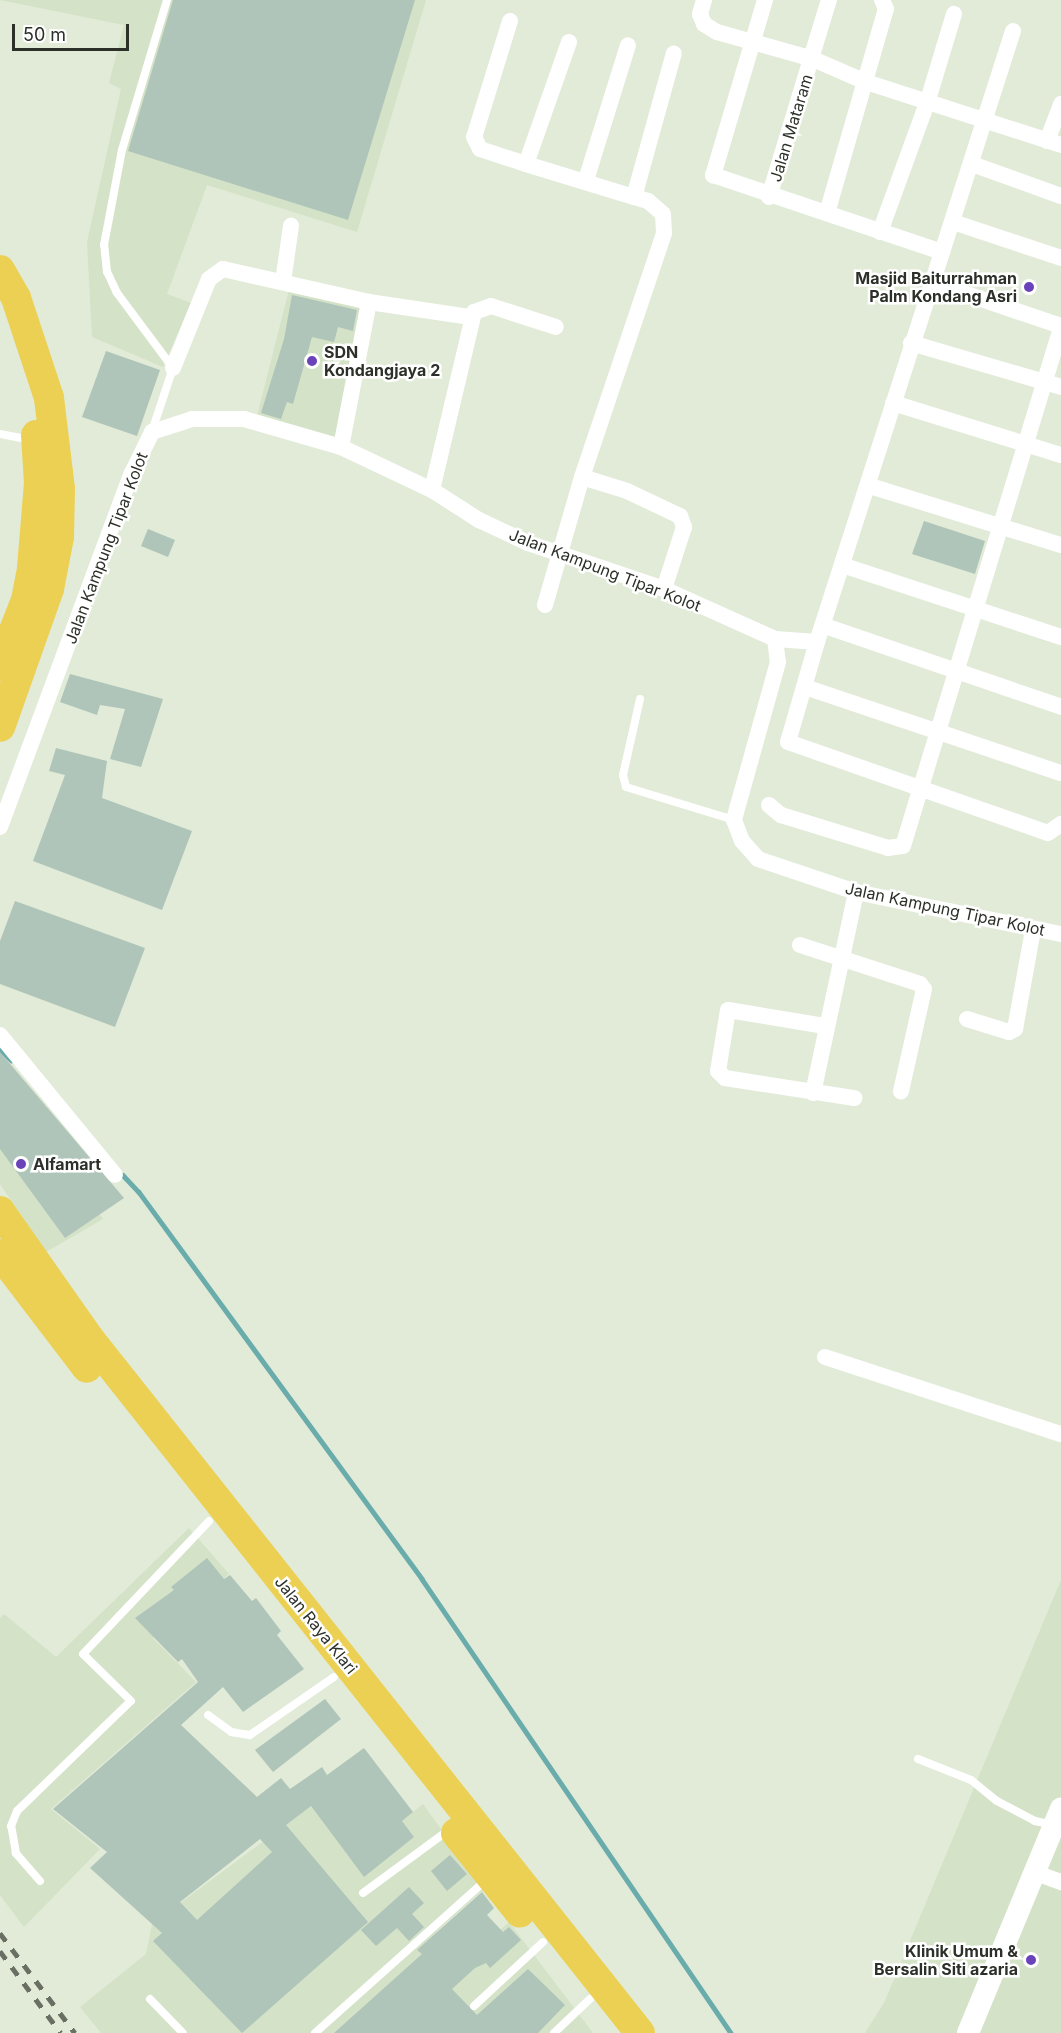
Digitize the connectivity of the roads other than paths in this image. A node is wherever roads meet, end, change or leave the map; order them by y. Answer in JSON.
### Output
{"nodes":[{"id":1,"x":704,"y":0,"type":"edge"},
{"id":2,"x":765,"y":0,"type":"edge"},
{"id":3,"x":829,"y":0,"type":"edge"},
{"id":4,"x":882,"y":0,"type":"edge"},
{"id":5,"x":164,"y":1,"type":"edge"},
{"id":6,"x":954,"y":14,"type":"dead end"},
{"id":7,"x":510,"y":21,"type":"dead end"},
{"id":8,"x":1013,"y":31,"type":"dead end"},
{"id":9,"x":751,"y":40,"type":"junction"},
{"id":10,"x":568,"y":42,"type":"dead end"},
{"id":11,"x":628,"y":45,"type":"dead end"},
{"id":12,"x":674,"y":53,"type":"dead end"},
{"id":13,"x":813,"y":59,"type":"junction"},
{"id":14,"x":866,"y":82,"type":"junction"},
{"id":15,"x":928,"y":100,"type":"junction"},
{"id":16,"x":1061,"y":104,"type":"edge"},
{"id":17,"x":987,"y":119,"type":"junction"},
{"id":18,"x":1054,"y":143,"type":"edge"},
{"id":19,"x":526,"y":164,"type":"junction"},
{"id":20,"x":972,"y":164,"type":"junction"},
{"id":21,"x":586,"y":180,"type":"junction"},
{"id":22,"x":770,"y":196,"type":"junction"},
{"id":23,"x":1061,"y":196,"type":"edge"},
{"id":24,"x":634,"y":197,"type":"junction"},
{"id":25,"x":827,"y":213,"type":"junction"},
{"id":26,"x":953,"y":222,"type":"junction"},
{"id":27,"x":291,"y":226,"type":"dead end"},
{"id":28,"x":880,"y":232,"type":"junction"},
{"id":29,"x":942,"y":252,"type":"junction"},
{"id":30,"x":1061,"y":258,"type":"edge"},
{"id":31,"x":0,"y":270,"type":"edge"},
{"id":32,"x":283,"y":282,"type":"junction"},
{"id":33,"x":932,"y":282,"type":"junction"},
{"id":34,"x":369,"y":302,"type":"junction"},
{"id":35,"x":0,"y":314,"type":"edge"},
{"id":36,"x":471,"y":317,"type":"junction"},
{"id":37,"x":556,"y":327,"type":"dead end"},
{"id":38,"x":1061,"y":327,"type":"edge"},
{"id":39,"x":912,"y":343,"type":"junction"},
{"id":40,"x":173,"y":368,"type":"junction"},
{"id":41,"x":1053,"y":385,"type":"edge"},
{"id":42,"x":893,"y":403,"type":"junction"},
{"id":43,"x":152,"y":432,"type":"junction"},
{"id":44,"x":0,"y":434,"type":"edge"},
{"id":45,"x":37,"y":441,"type":"junction"},
{"id":46,"x":1028,"y":445,"type":"junction"},
{"id":47,"x":340,"y":447,"type":"junction"},
{"id":48,"x":1061,"y":455,"type":"edge"},
{"id":49,"x":582,"y":477,"type":"junction"},
{"id":50,"x":870,"y":486,"type":"junction"},
{"id":51,"x":432,"y":490,"type":"junction"},
{"id":52,"x":999,"y":525,"type":"junction"},
{"id":53,"x":1061,"y":545,"type":"edge"},
{"id":54,"x":559,"y":553,"type":"junction"},
{"id":55,"x":842,"y":565,"type":"junction"},
{"id":56,"x":664,"y":590,"type":"junction"},
{"id":57,"x":545,"y":605,"type":"dead end"},
{"id":58,"x":973,"y":610,"type":"junction"},
{"id":59,"x":825,"y":626,"type":"junction"},
{"id":60,"x":1061,"y":637,"type":"edge"},
{"id":61,"x":776,"y":639,"type":"junction"},
{"id":62,"x":817,"y":642,"type":"junction"},
{"id":63,"x":0,"y":666,"type":"edge"},
{"id":64,"x":956,"y":672,"type":"junction"},
{"id":65,"x":805,"y":687,"type":"junction"},
{"id":66,"x":640,"y":699,"type":"dead end"},
{"id":67,"x":1061,"y":708,"type":"edge"},
{"id":68,"x":0,"y":727,"type":"edge"},
{"id":69,"x":938,"y":731,"type":"junction"},
{"id":70,"x":1061,"y":772,"type":"edge"},
{"id":71,"x":920,"y":787,"type":"junction"},
{"id":72,"x":769,"y":805,"type":"dead end"},
{"id":73,"x":734,"y":820,"type":"junction"},
{"id":74,"x":1061,"y":824,"type":"edge"},
{"id":75,"x":0,"y":827,"type":"edge"},
{"id":76,"x":856,"y":892,"type":"junction"},
{"id":77,"x":1033,"y":930,"type":"junction"},
{"id":78,"x":1061,"y":934,"type":"edge"},
{"id":79,"x":800,"y":945,"type":"dead end"},
{"id":80,"x":841,"y":957,"type":"junction"},
{"id":81,"x":967,"y":1019,"type":"dead end"},
{"id":82,"x":825,"y":1026,"type":"junction"},
{"id":83,"x":0,"y":1035,"type":"edge"},
{"id":84,"x":901,"y":1091,"type":"dead end"},
{"id":85,"x":813,"y":1093,"type":"junction"},
{"id":86,"x":854,"y":1098,"type":"dead end"},
{"id":87,"x":115,"y":1175,"type":"dead end"},
{"id":88,"x":0,"y":1211,"type":"edge"},
{"id":89,"x":0,"y":1254,"type":"edge"},
{"id":90,"x":825,"y":1356,"type":"dead end"},
{"id":91,"x":1061,"y":1434,"type":"edge"},
{"id":92,"x":209,"y":1521,"type":"junction"},
{"id":93,"x":334,"y":1677,"type":"junction"},
{"id":94,"x":208,"y":1715,"type":"dead end"},
{"id":95,"x":918,"y":1759,"type":"dead end"},
{"id":96,"x":1058,"y":1816,"type":"edge"},
{"id":97,"x":452,"y":1827,"type":"junction"},
{"id":98,"x":1036,"y":1873,"type":"junction"},
{"id":99,"x":490,"y":1876,"type":"junction"},
{"id":100,"x":40,"y":1881,"type":"dead end"},
{"id":101,"x":1061,"y":1882,"type":"edge"},
{"id":102,"x":363,"y":1893,"type":"dead end"},
{"id":103,"x":543,"y":1942,"type":"junction"},
{"id":104,"x":150,"y":1998,"type":"dead end"},
{"id":105,"x":590,"y":1999,"type":"junction"},
{"id":106,"x":474,"y":2006,"type":"dead end"},
{"id":107,"x":183,"y":2033,"type":"edge"},
{"id":108,"x":315,"y":2033,"type":"edge"},
{"id":109,"x":554,"y":2033,"type":"edge"},
{"id":110,"x":614,"y":2033,"type":"edge"},
{"id":111,"x":640,"y":2033,"type":"edge"},
{"id":112,"x":968,"y":2033,"type":"edge"}],
"edges":[{"from":1,"to":9,"type":"street"},
{"from":2,"to":9,"type":"street"},
{"from":3,"to":13,"type":"street","name":"Jalan Mataram"},
{"from":4,"to":14,"type":"street"},
{"from":5,"to":40,"type":"lane"},
{"from":6,"to":15,"type":"street"},
{"from":7,"to":19,"type":"street"},
{"from":8,"to":17,"type":"street"},
{"from":9,"to":13,"type":"street"},
{"from":9,"to":22,"type":"street"},
{"from":10,"to":19,"type":"street"},
{"from":11,"to":21,"type":"street"},
{"from":12,"to":24,"type":"street"},
{"from":13,"to":14,"type":"street"},
{"from":13,"to":22,"type":"street","name":"Jalan Mataram"},
{"from":14,"to":15,"type":"street"},
{"from":14,"to":25,"type":"street"},
{"from":15,"to":17,"type":"street"},
{"from":15,"to":28,"type":"street"},
{"from":16,"to":18,"type":"street"},
{"from":17,"to":18,"type":"street"},
{"from":17,"to":20,"type":"street"},
{"from":19,"to":21,"type":"street"},
{"from":20,"to":23,"type":"street"},
{"from":20,"to":26,"type":"street"},
{"from":21,"to":24,"type":"street"},
{"from":22,"to":25,"type":"street"},
{"from":24,"to":49,"type":"street"},
{"from":25,"to":28,"type":"street"},
{"from":26,"to":29,"type":"street"},
{"from":26,"to":30,"type":"street"},
{"from":27,"to":32,"type":"street"},
{"from":28,"to":29,"type":"street"},
{"from":29,"to":33,"type":"street"},
{"from":31,"to":68,"type":"highway"},
{"from":32,"to":34,"type":"street"},
{"from":32,"to":40,"type":"street"},
{"from":33,"to":38,"type":"street"},
{"from":33,"to":39,"type":"street"},
{"from":34,"to":36,"type":"street"},
{"from":34,"to":47,"type":"street"},
{"from":35,"to":45,"type":"highway"},
{"from":36,"to":37,"type":"street"},
{"from":36,"to":51,"type":"street"},
{"from":38,"to":41,"type":"street"},
{"from":39,"to":41,"type":"street"},
{"from":39,"to":42,"type":"street"},
{"from":40,"to":43,"type":"lane"},
{"from":41,"to":46,"type":"street"},
{"from":42,"to":46,"type":"street"},
{"from":42,"to":50,"type":"street"},
{"from":43,"to":47,"type":"street","name":"Jalan Kampung Tipar Kolot"},
{"from":43,"to":75,"type":"street","name":"Jalan Kampung Tipar Kolot"},
{"from":44,"to":45,"type":"lane"},
{"from":45,"to":63,"type":"highway"},
{"from":46,"to":48,"type":"street"},
{"from":46,"to":52,"type":"street"},
{"from":47,"to":51,"type":"street","name":"Jalan Kampung Tipar Kolot"},
{"from":49,"to":54,"type":"street"},
{"from":49,"to":56,"type":"street"},
{"from":50,"to":52,"type":"street"},
{"from":50,"to":55,"type":"street"},
{"from":51,"to":54,"type":"street","name":"Jalan Kampung Tipar Kolot"},
{"from":52,"to":53,"type":"street"},
{"from":52,"to":58,"type":"street"},
{"from":54,"to":56,"type":"street","name":"Jalan Kampung Tipar Kolot"},
{"from":54,"to":57,"type":"street"},
{"from":55,"to":58,"type":"street"},
{"from":55,"to":59,"type":"street"},
{"from":56,"to":61,"type":"street","name":"Jalan Kampung Tipar Kolot"},
{"from":58,"to":60,"type":"street"},
{"from":58,"to":64,"type":"street"},
{"from":59,"to":62,"type":"street"},
{"from":59,"to":64,"type":"street"},
{"from":61,"to":62,"type":"street","name":"Jalan Kampung Tipar Kolot"},
{"from":61,"to":73,"type":"street"},
{"from":62,"to":65,"type":"street"},
{"from":64,"to":67,"type":"street"},
{"from":64,"to":69,"type":"street"},
{"from":65,"to":69,"type":"street"},
{"from":65,"to":71,"type":"street"},
{"from":66,"to":73,"type":"lane"},
{"from":69,"to":70,"type":"street"},
{"from":69,"to":71,"type":"street"},
{"from":71,"to":72,"type":"street"},
{"from":71,"to":74,"type":"street"},
{"from":73,"to":76,"type":"street","name":"Jalan Kampung Tipar Kolot"},
{"from":76,"to":77,"type":"street","name":"Jalan Kampung Tipar Kolot"},
{"from":76,"to":80,"type":"street"},
{"from":77,"to":78,"type":"street","name":"Jalan Kampung Tipar Kolot"},
{"from":77,"to":81,"type":"street"},
{"from":79,"to":80,"type":"street"},
{"from":80,"to":82,"type":"street"},
{"from":80,"to":84,"type":"street"},
{"from":82,"to":85,"type":"street"},
{"from":82,"to":85,"type":"street"},
{"from":83,"to":87,"type":"street"},
{"from":85,"to":86,"type":"street"},
{"from":88,"to":111,"type":"highway","name":"Jalan Raya Klari"},
{"from":89,"to":92,"type":"highway","name":"Jalan Raya Klari"},
{"from":90,"to":91,"type":"street"},
{"from":92,"to":93,"type":"highway","name":"Jalan Raya Klari"},
{"from":92,"to":100,"type":"lane"},
{"from":93,"to":94,"type":"lane"},
{"from":93,"to":97,"type":"highway","name":"Jalan Raya Klari"},
{"from":95,"to":96,"type":"lane"},
{"from":96,"to":98,"type":"street"},
{"from":97,"to":99,"type":"highway","name":"Jalan Raya Klari"},
{"from":97,"to":102,"type":"lane"},
{"from":98,"to":101,"type":"street"},
{"from":98,"to":112,"type":"street"},
{"from":99,"to":103,"type":"highway","name":"Jalan Raya Klari"},
{"from":99,"to":108,"type":"lane"},
{"from":103,"to":105,"type":"highway","name":"Jalan Raya Klari"},
{"from":103,"to":106,"type":"lane"},
{"from":104,"to":107,"type":"lane"},
{"from":105,"to":109,"type":"lane"},
{"from":105,"to":110,"type":"highway","name":"Jalan Raya Klari"}]}
